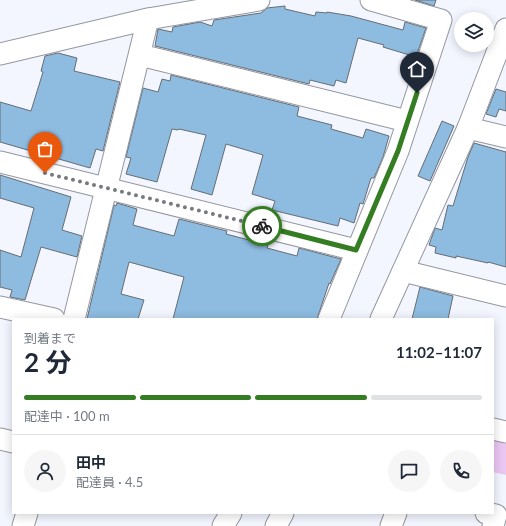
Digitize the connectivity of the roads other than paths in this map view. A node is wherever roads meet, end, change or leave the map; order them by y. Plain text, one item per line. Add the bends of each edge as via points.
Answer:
1 (259, 0) edge
2 (371, 0) edge
3 (148, 19) junction
4 (506, 29) edge
5 (0, 54) edge
6 (140, 55) junction
7 (407, 121) junction
8 (468, 128) junction
9 (506, 137) edge
10 (0, 162) edge
11 (106, 188) junction
12 (356, 250) junction
13 (403, 271) junction
14 (506, 296) edge
15 (0, 307) edge
16 (50, 318) edge
17 (74, 318) edge
18 (329, 318) edge
19 (381, 318) edge
20 (494, 429) edge
21 (506, 432) edge
22 (0, 440) edge
23 (12, 442) edge
24 (26, 514) edge
25 (230, 514) edge
26 (282, 514) edge
27 (396, 514) edge
28 (489, 514) edge
29 (24, 526) edge
30 (223, 526) edge
31 (276, 526) edge
32 (391, 526) edge
33 (493, 526) edge

1 - 3 street
2 - 7 street via 441,20
3 - 5 street
3 - 6 street
4 - 8 street
6 - 7 street
6 - 11 street
7 - 12 street via 398,151
8 - 9 street
8 - 13 street
10 - 11 street
11 - 12 street
11 - 17 street
12 - 18 street
13 - 14 street
13 - 19 street
15 - 16 street
20 - 21 street
22 - 23 street
24 - 29 street
25 - 30 street
26 - 31 street
27 - 32 street
28 - 33 street via 496,516

